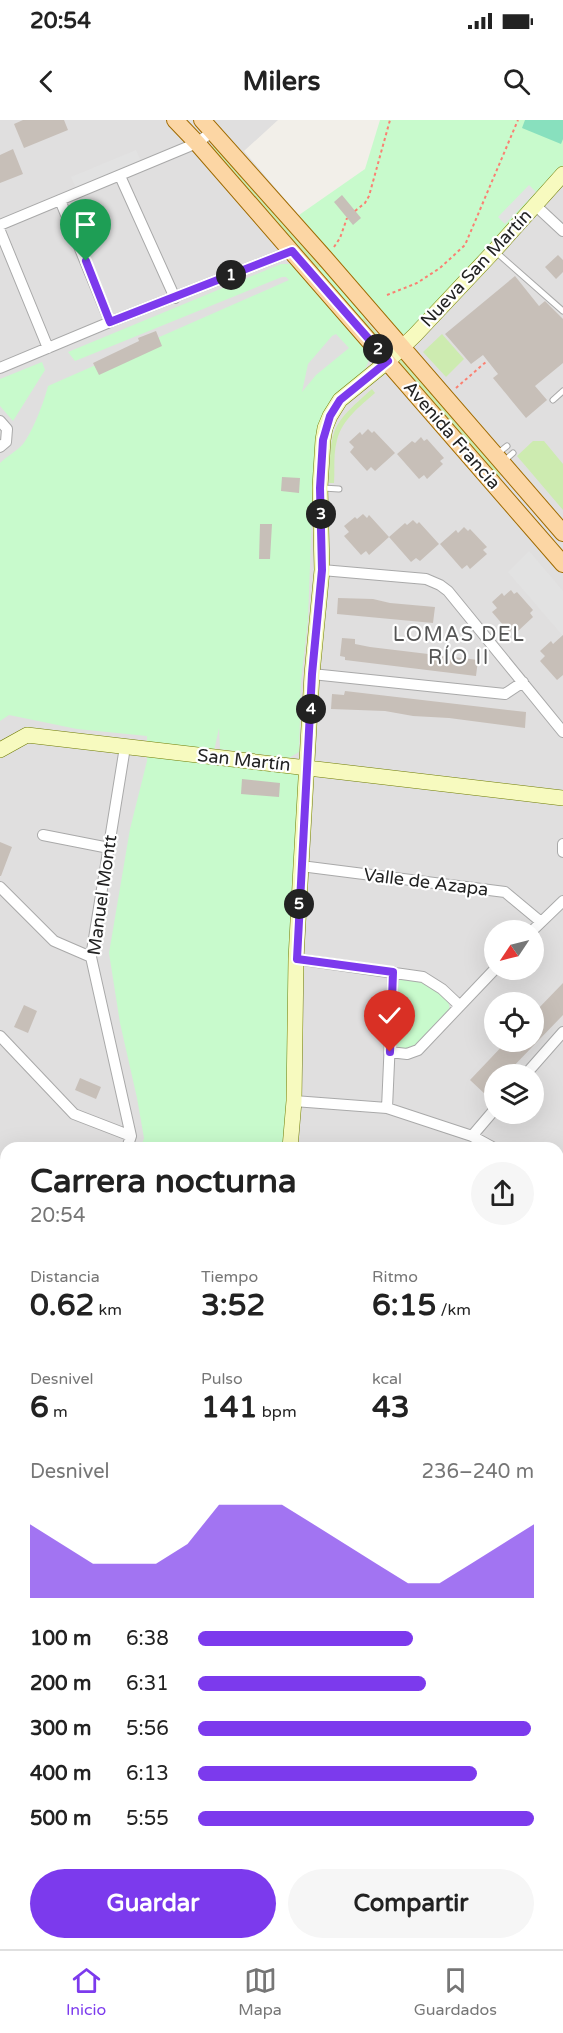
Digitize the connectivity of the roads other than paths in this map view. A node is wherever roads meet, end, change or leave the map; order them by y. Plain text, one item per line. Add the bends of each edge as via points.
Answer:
1 (175, 120) edge
2 (208, 126) edge
3 (197, 143) junction
4 (563, 174) edge
5 (120, 176) junction
6 (60, 200) junction
7 (535, 205) junction
8 (0, 225) edge
9 (0, 231) edge
10 (563, 231) edge
11 (292, 251) junction
12 (494, 251) junction
13 (175, 298) junction
14 (563, 311) edge
15 (110, 322) junction
16 (401, 346) junction
17 (48, 348) junction
18 (388, 361) junction
19 (0, 368) edge
20 (563, 391) edge
21 (553, 400) dead end
22 (3, 425) edge
23 (0, 447) edge
24 (518, 481) junction
25 (320, 488) junction
26 (339, 489) dead end
27 (504, 495) junction
28 (563, 533) edge
29 (563, 564) edge
30 (322, 570) junction
31 (312, 674) junction
32 (523, 682) junction
33 (563, 732) edge
34 (125, 747) junction
35 (0, 750) edge
36 (308, 766) junction
37 (563, 798) edge
38 (43, 835) dead end
39 (563, 844) edge
40 (109, 848) junction
41 (563, 852) edge
42 (301, 866) junction
43 (0, 887) edge
44 (563, 901) edge
45 (531, 920) edge
46 (543, 920) edge
47 (91, 957) junction
48 (297, 959) junction
49 (393, 972) junction
50 (484, 980) edge
51 (459, 1005) junction
52 (563, 1032) edge
53 (0, 1036) edge
54 (390, 1052) junction
55 (535, 1064) edge
56 (294, 1101) junction
57 (387, 1108) junction
58 (484, 1122) edge
59 (131, 1136) junction
60 (472, 1136) junction
61 (129, 1142) edge
62 (291, 1142) edge
63 (483, 1142) edge

1 - 3 main road, Avenida Francia
2 - 3 street, Avenida Francia
2 - 16 main road, Avenida Francia
3 - 5 street
3 - 11 main road, Avenida Francia
4 - 7 street, Nueva San Martín
5 - 6 street
5 - 13 street
6 - 8 street
6 - 15 street
7 - 10 street
7 - 12 street, Nueva San Martín
9 - 17 street
11 - 13 street
11 - 18 main road, Avenida Francia
12 - 14 lane
12 - 16 street, Nueva San Martín
13 - 15 street
15 - 17 street
16 - 18 street, Nueva San Martín
16 - 24 main road, Avenida Francia via 504,454
17 - 19 street
18 - 25 street, Nueva San Martín via 347,394 330,416 323,440
18 - 27 main road, Avenida Francia
20 - 21 lane
22 - 23 street via 6,442
24 - 27 main road
24 - 28 main road, Avenida Francia
25 - 26 lane
25 - 30 street, Nueva San Martín
27 - 29 main road, Avenida Francia
30 - 31 street, Nueva San Martín
30 - 32 street via 426,579 440,585
31 - 32 street via 506,694
31 - 36 street, Nueva San Martín
32 - 33 street
34 - 35 street, San Martín via 27,735
34 - 36 street, San Martín
34 - 40 street, Manuel Montt
36 - 37 street, San Martín
36 - 42 street, Nueva San Martín
38 - 40 street
39 - 41 street
40 - 47 street, Manuel Montt
42 - 45 street, Valle de Azapa via 505,892
42 - 48 street, Nueva San Martín
43 - 47 street via 54,941
44 - 46 street
47 - 59 street, Manuel Montt
48 - 49 street
48 - 56 street, Nueva San Martín
49 - 51 street via 423,977
49 - 54 street
50 - 51 street
51 - 54 street via 418,1050 406,1054
52 - 55 street
53 - 59 street via 74,1114
54 - 57 street
56 - 57 street
56 - 62 street, Nueva San Martín
57 - 60 street
58 - 60 street
59 - 61 street
60 - 63 street

